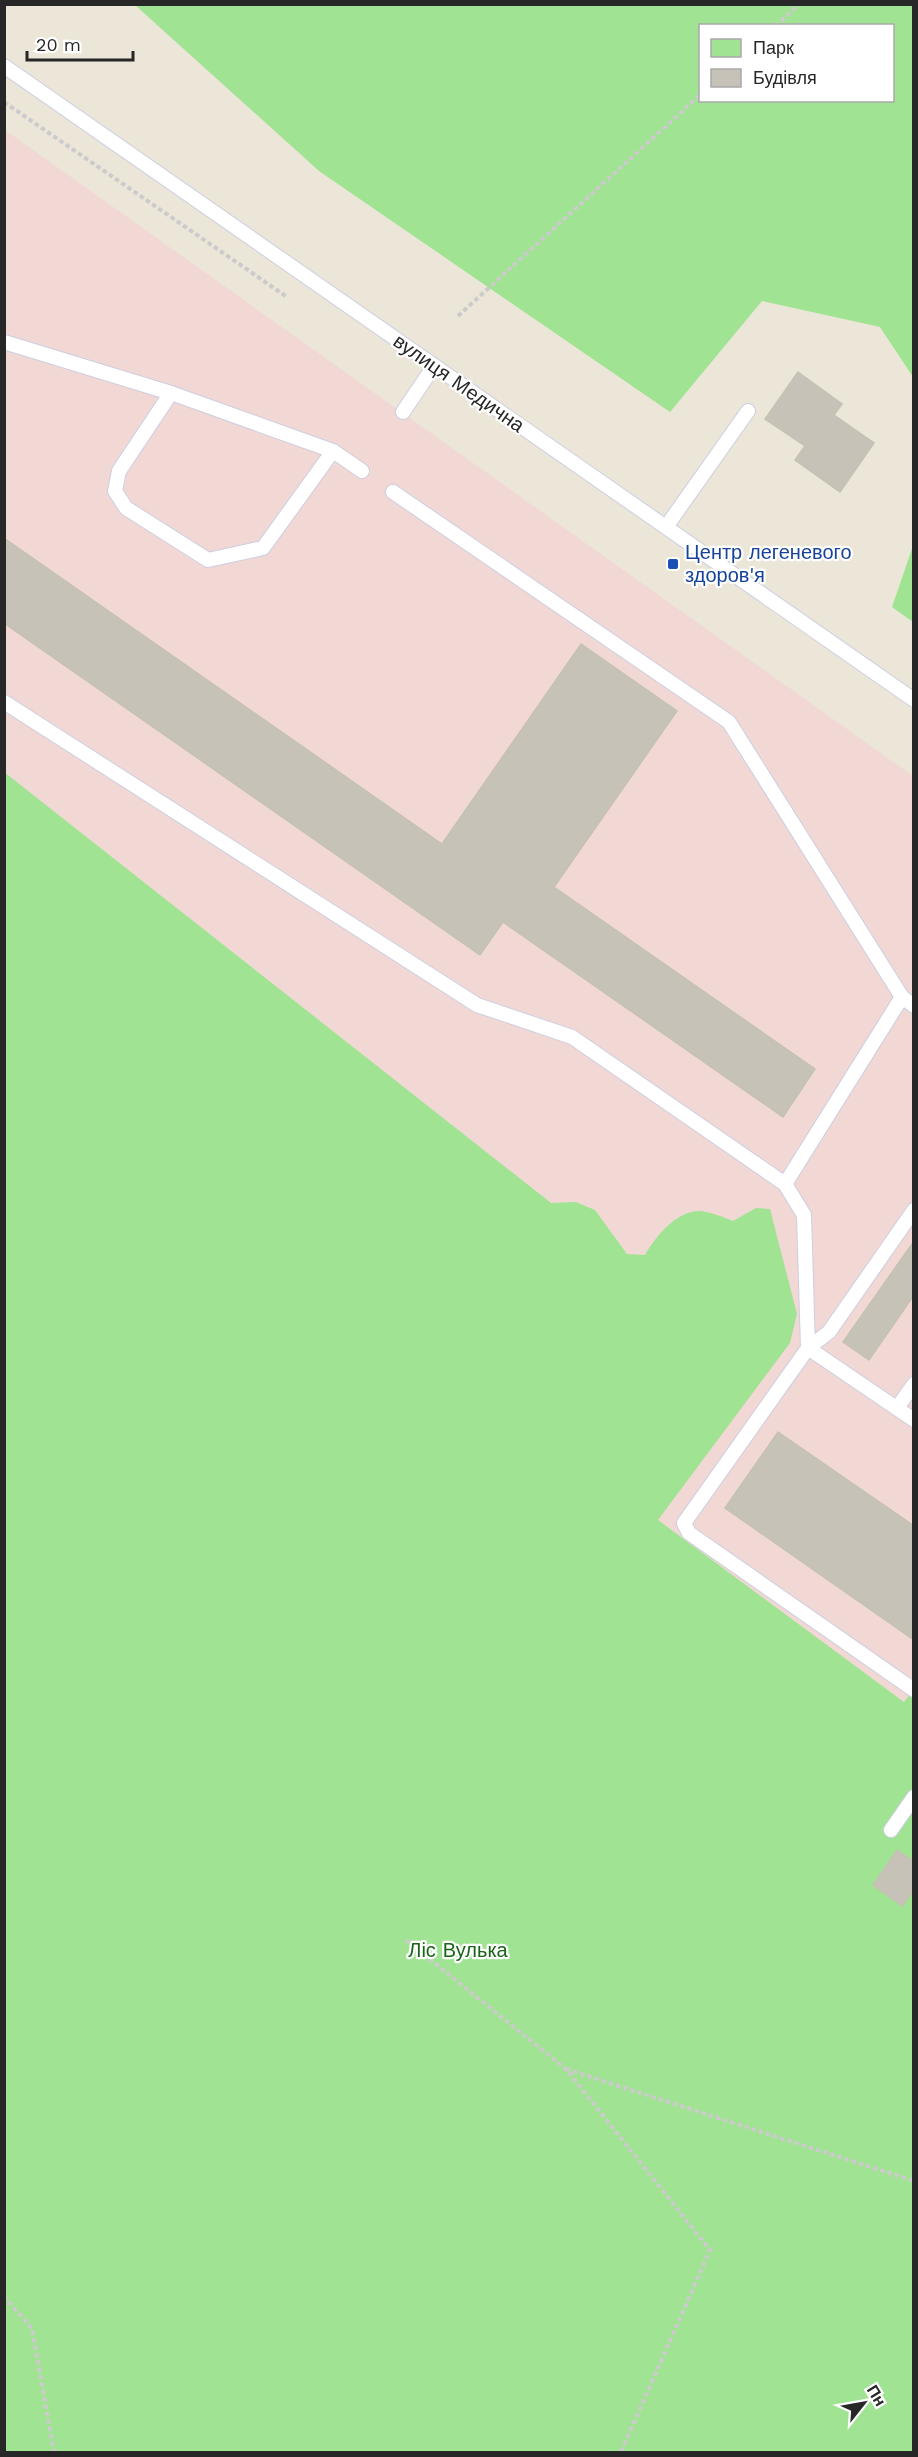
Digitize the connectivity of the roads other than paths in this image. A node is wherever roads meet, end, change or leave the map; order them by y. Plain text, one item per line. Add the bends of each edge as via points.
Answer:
1 (4, 66) edge
2 (4, 342) edge
3 (434, 366) junction
4 (171, 393) junction
5 (748, 411) dead end
6 (403, 412) dead end
7 (333, 451) junction
8 (362, 471) dead end
9 (393, 492) dead end
10 (666, 527) junction
11 (914, 700) edge
12 (4, 702) edge
13 (902, 996) junction
14 (914, 1006) edge
15 (785, 1184) junction
16 (914, 1210) edge
17 (808, 1348) junction
18 (914, 1384) edge
19 (897, 1408) junction
20 (914, 1420) edge
21 (914, 1690) edge
22 (914, 1797) edge
23 (891, 1830) dead end

1 - 3 lane, вулиця Медична
2 - 4 lane
3 - 6 lane
3 - 10 lane, вулиця Медична
4 - 7 lane
4 - 7 lane via 119,471 115,491 126,508 207,560 263,548
5 - 10 lane
7 - 8 lane
9 - 13 lane via 729,722
10 - 11 lane, вулиця Медична
12 - 15 lane via 477,1005 572,1037
13 - 14 lane
13 - 15 lane
15 - 17 lane via 804,1215
16 - 17 lane via 829,1332
17 - 19 lane
17 - 21 lane via 686,1518 686,1529
18 - 19 lane
19 - 20 lane
22 - 23 lane

